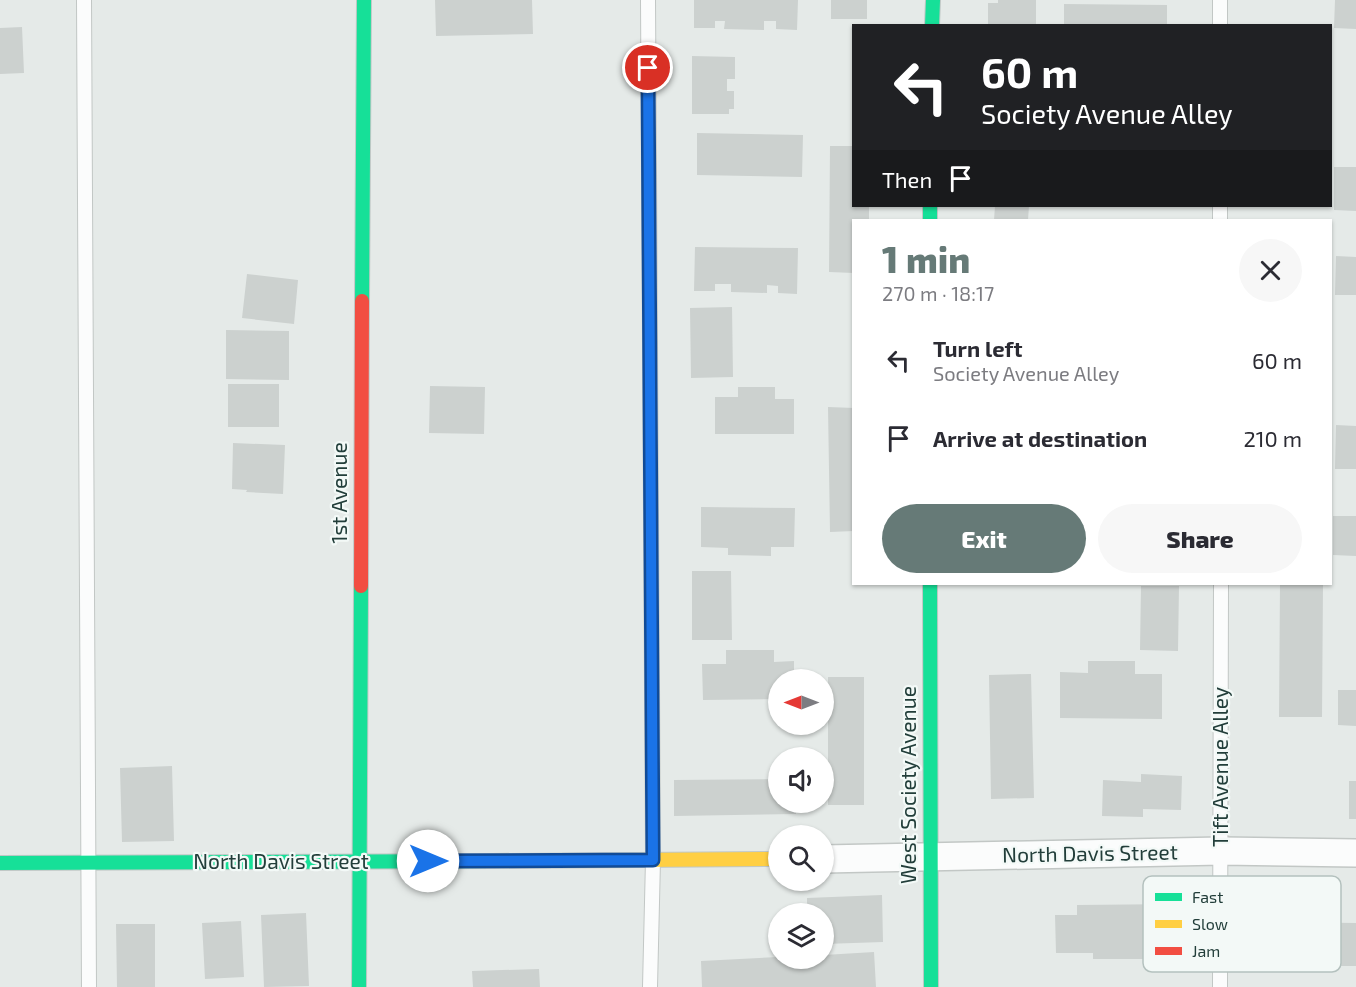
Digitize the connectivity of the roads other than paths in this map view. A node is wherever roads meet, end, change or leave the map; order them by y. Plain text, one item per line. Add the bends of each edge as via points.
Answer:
1 (84, 0) edge
2 (364, 0) edge
3 (648, 0) edge
4 (933, 0) edge
5 (1220, 0) edge
6 (932, 24) edge
7 (1220, 24) edge
8 (930, 585) edge
9 (1221, 585) edge
10 (1221, 851) junction
11 (1356, 853) edge
12 (930, 858) junction
13 (768, 859) edge
14 (834, 859) edge
15 (653, 860) junction
16 (360, 861) junction
17 (89, 862) junction
18 (0, 863) edge
19 (1221, 876) edge
20 (1220, 972) edge
21 (89, 987) edge
22 (359, 987) edge
23 (650, 987) edge
24 (931, 987) edge
25 (1220, 987) edge

1 - 17 lane
2 - 16 street, 1st Avenue
3 - 15 lane
4 - 6 street
5 - 7 lane
8 - 12 street, West Society Avenue
9 - 10 lane, Tift Avenue Alley
10 - 11 street, North Davis Street
10 - 12 street, North Davis Street
10 - 19 lane, Tift Avenue Alley
12 - 14 street, North Davis Street
12 - 24 street, West Society Avenue
13 - 15 street, North Davis Street
15 - 16 street, North Davis Street
15 - 23 lane
16 - 17 street, North Davis Street
16 - 22 street, 1st Avenue
17 - 18 street, North Davis Street
17 - 21 lane
20 - 25 lane, Tift Avenue Alley

